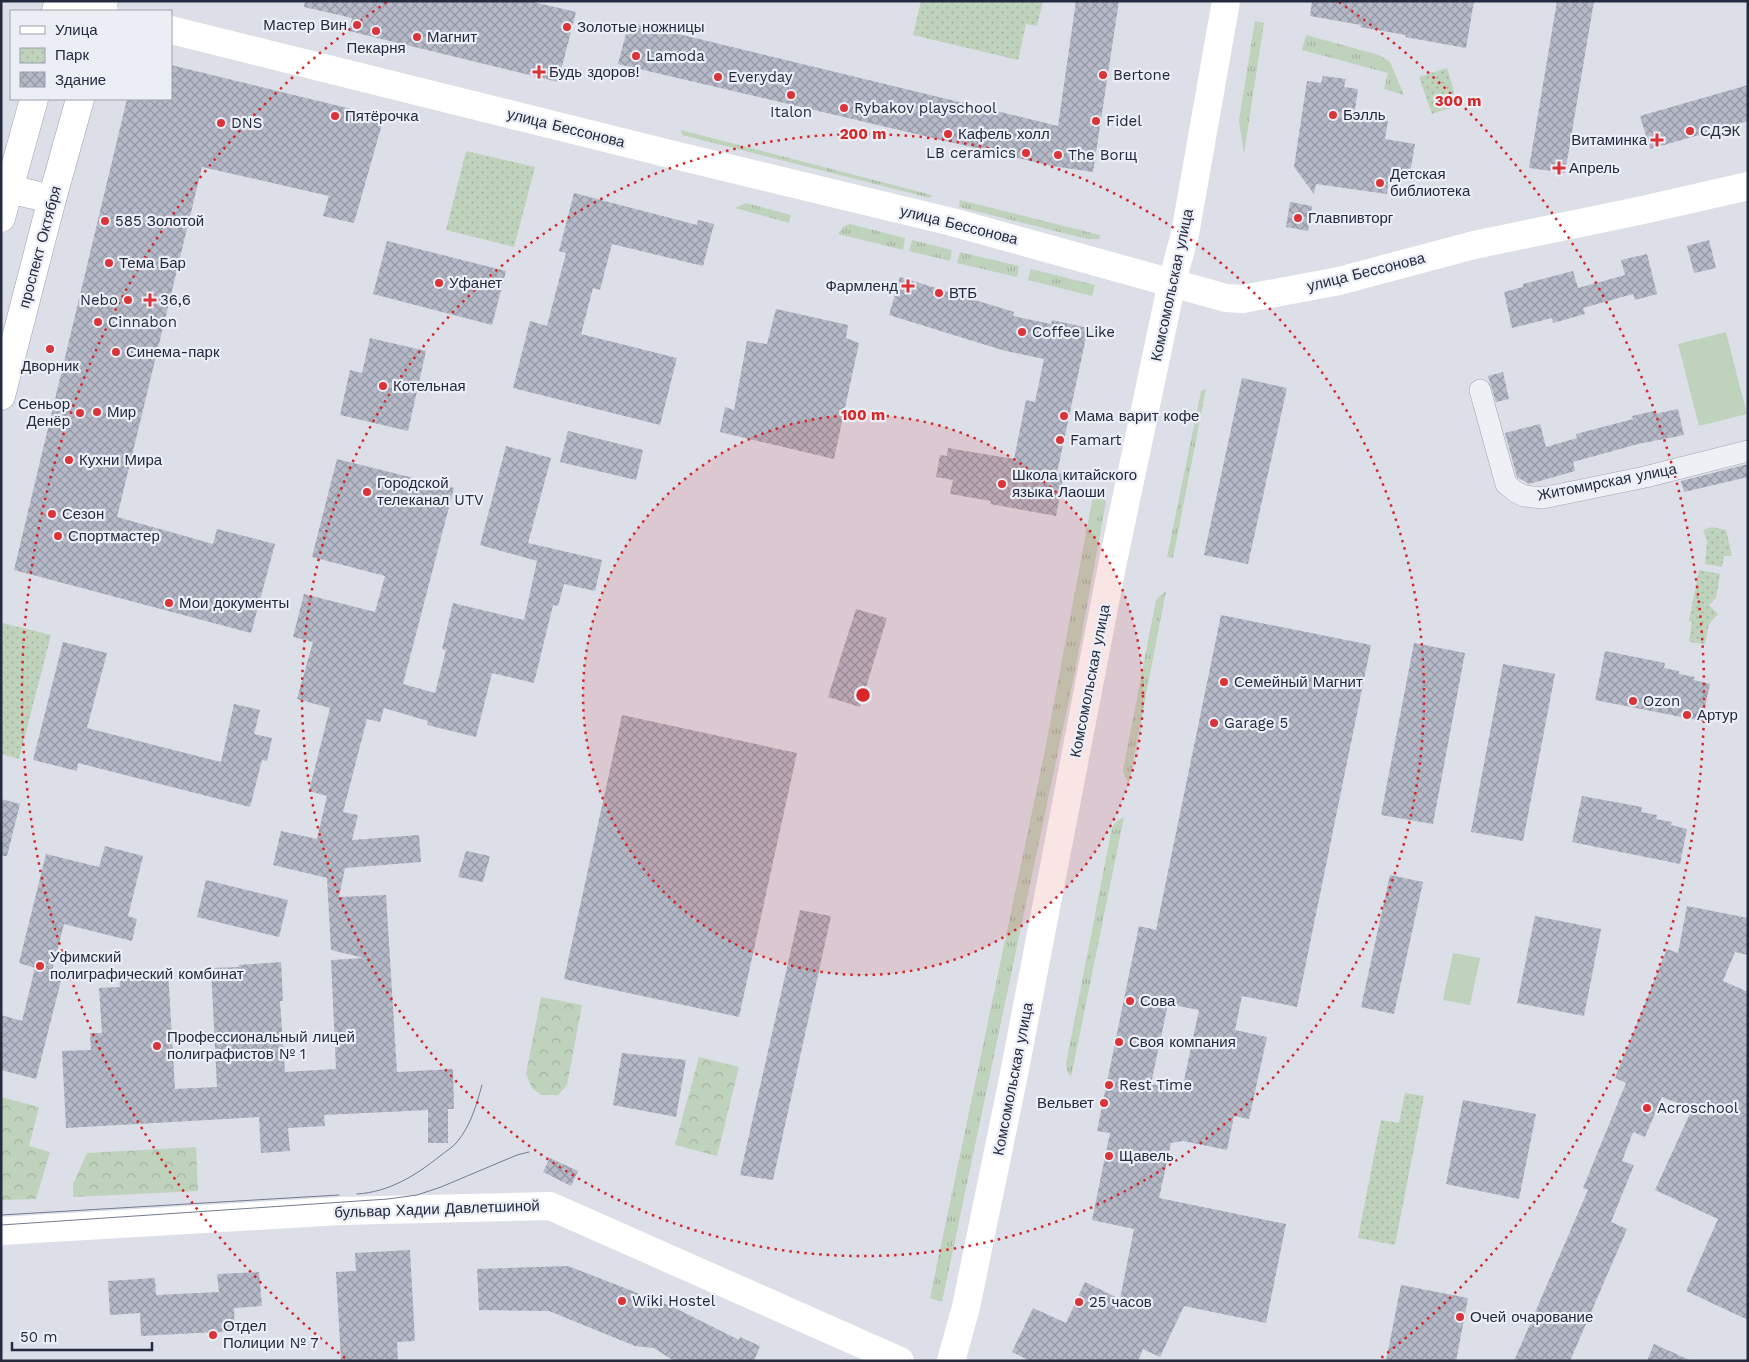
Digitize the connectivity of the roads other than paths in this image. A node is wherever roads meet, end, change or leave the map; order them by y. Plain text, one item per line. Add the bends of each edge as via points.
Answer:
1 (69, 1) edge
2 (1226, 1) edge
3 (100, 10) edge
4 (172, 30) edge
5 (34, 100) edge
6 (80, 100) edge
7 (1748, 186) edge
8 (8, 189) junction
9 (52, 199) junction
10 (1, 218) edge
11 (1172, 282) junction
12 (1480, 390) dead end
13 (1, 396) edge
14 (1748, 451) edge
15 (1, 1231) edge
16 (900, 1361) edge
17 (951, 1361) edge

1 - 3 street
2 - 11 street, Комсомольская улица via 1185,234
4 - 11 street, улица Бессонова via 952,222
5 - 8 street
6 - 9 street, проспект Октября
7 - 11 street, улица Бессонова via 1474,245 1339,281 1243,299 1226,298
8 - 9 street
8 - 10 street
9 - 13 street, проспект Октября
11 - 17 street, Комсомольская улица via 1112,566 1012,1084 966,1307
12 - 14 street, Житомирская улица via 1506,484 1524,496 1543,498
15 - 16 street, бульвар Хадии Давлетшиной via 332,1212 550,1206

